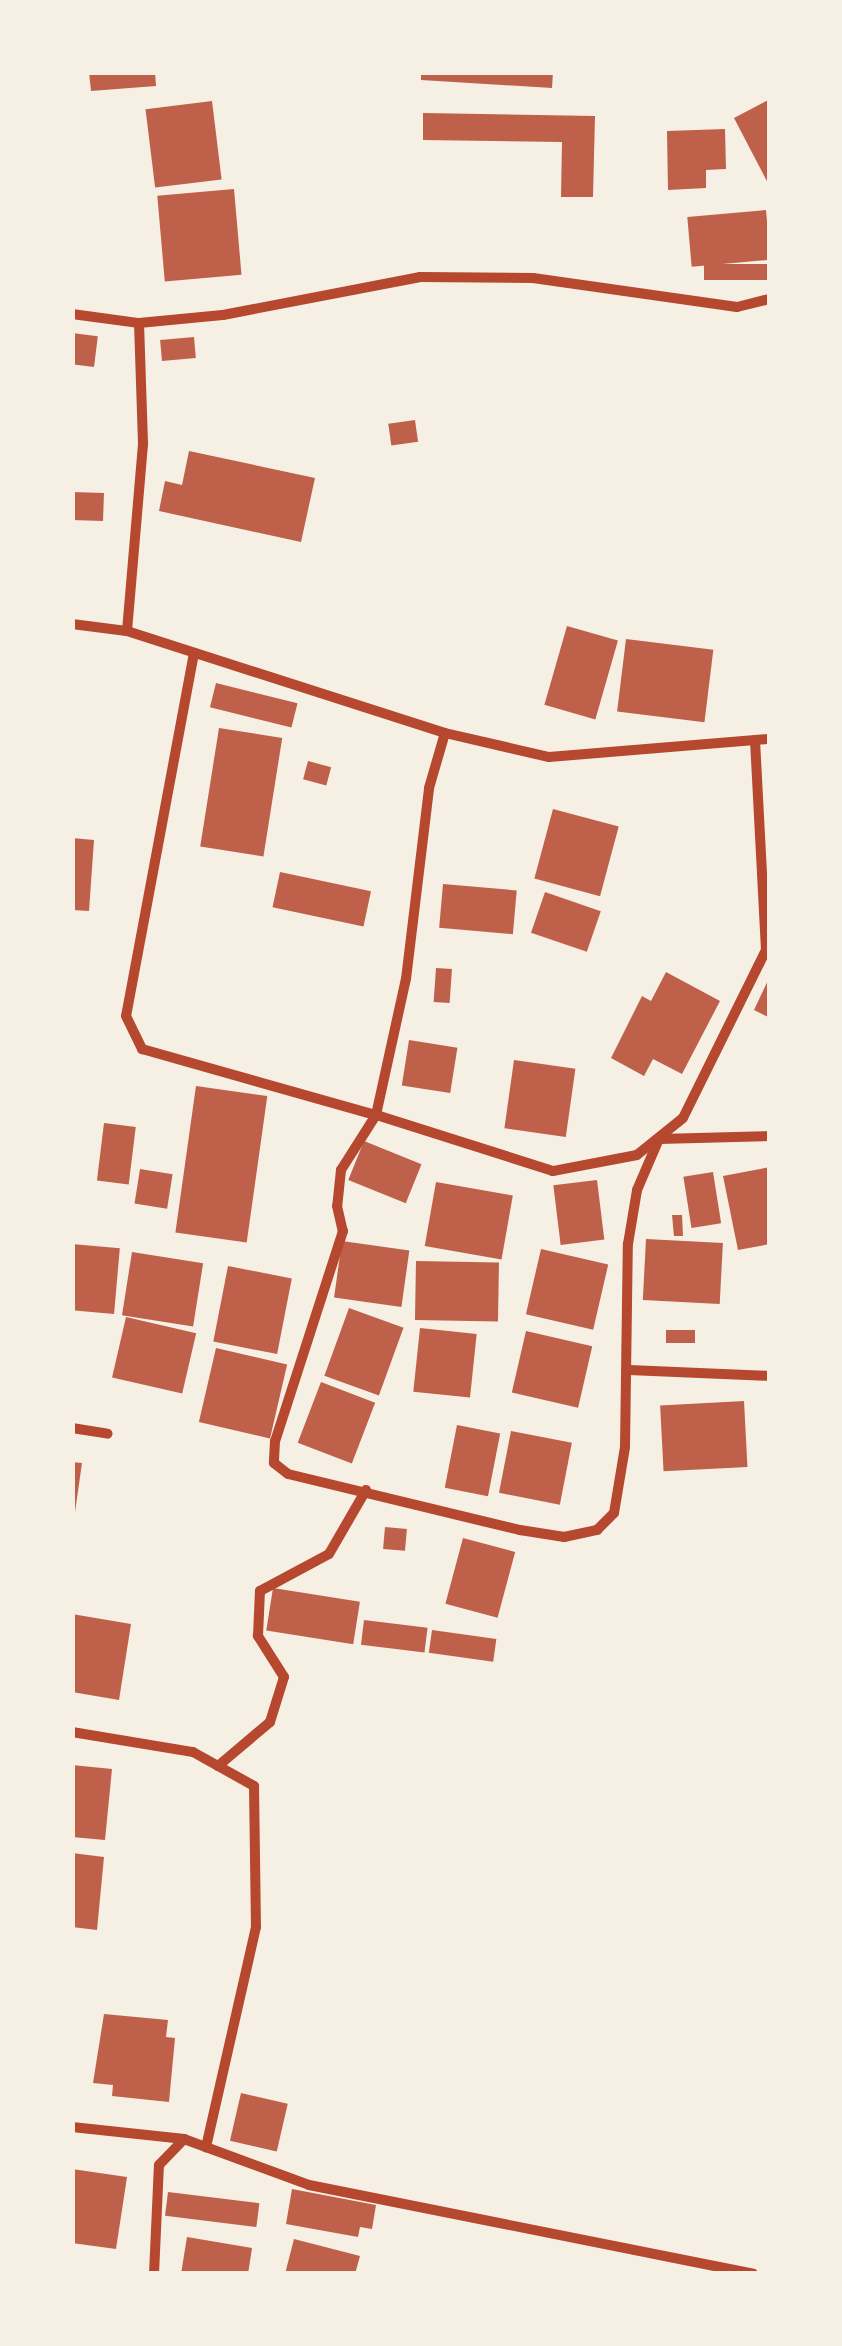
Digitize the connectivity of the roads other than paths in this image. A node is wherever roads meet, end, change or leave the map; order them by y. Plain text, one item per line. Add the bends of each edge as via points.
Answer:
1 (770, 299) edge
2 (72, 314) edge
3 (139, 323) junction
4 (72, 624) edge
5 (127, 632) junction
6 (194, 653) junction
7 (445, 732) junction
8 (770, 739) edge
9 (755, 740) junction
10 (376, 1115) junction
11 (770, 1136) edge
12 (659, 1140) junction
13 (629, 1370) junction
14 (770, 1376) edge
15 (72, 1428) edge
16 (108, 1434) dead end
17 (366, 1490) junction
18 (72, 1732) edge
19 (218, 1766) junction
20 (72, 2127) edge
21 (184, 2140) junction
22 (206, 2147) junction
23 (154, 2274) edge
24 (754, 2274) edge

1 - 3 street via 737,307 533,278 420,277 223,315
2 - 3 street
3 - 5 street via 143,443
4 - 5 street
5 - 6 street
6 - 7 street
6 - 10 street via 126,1016 142,1049
7 - 9 street via 548,757
7 - 10 street via 430,788 406,978
8 - 9 street
9 - 12 street via 766,950 683,1118
10 - 12 street via 553,1171 637,1155
10 - 17 street via 341,1170 337,1206 343,1231 274,1441 274,1462 288,1474
11 - 12 street
12 - 13 street via 637,1190 628,1244
13 - 14 street
13 - 17 street via 614,1514 597,1530 564,1537 520,1530
15 - 16 street
17 - 19 street via 329,1554 260,1591 258,1636 284,1678 270,1722
18 - 19 street via 192,1752
19 - 22 street via 254,1786 256,1927
20 - 21 street
21 - 22 street
21 - 23 street via 159,2165
22 - 24 street via 309,2184

